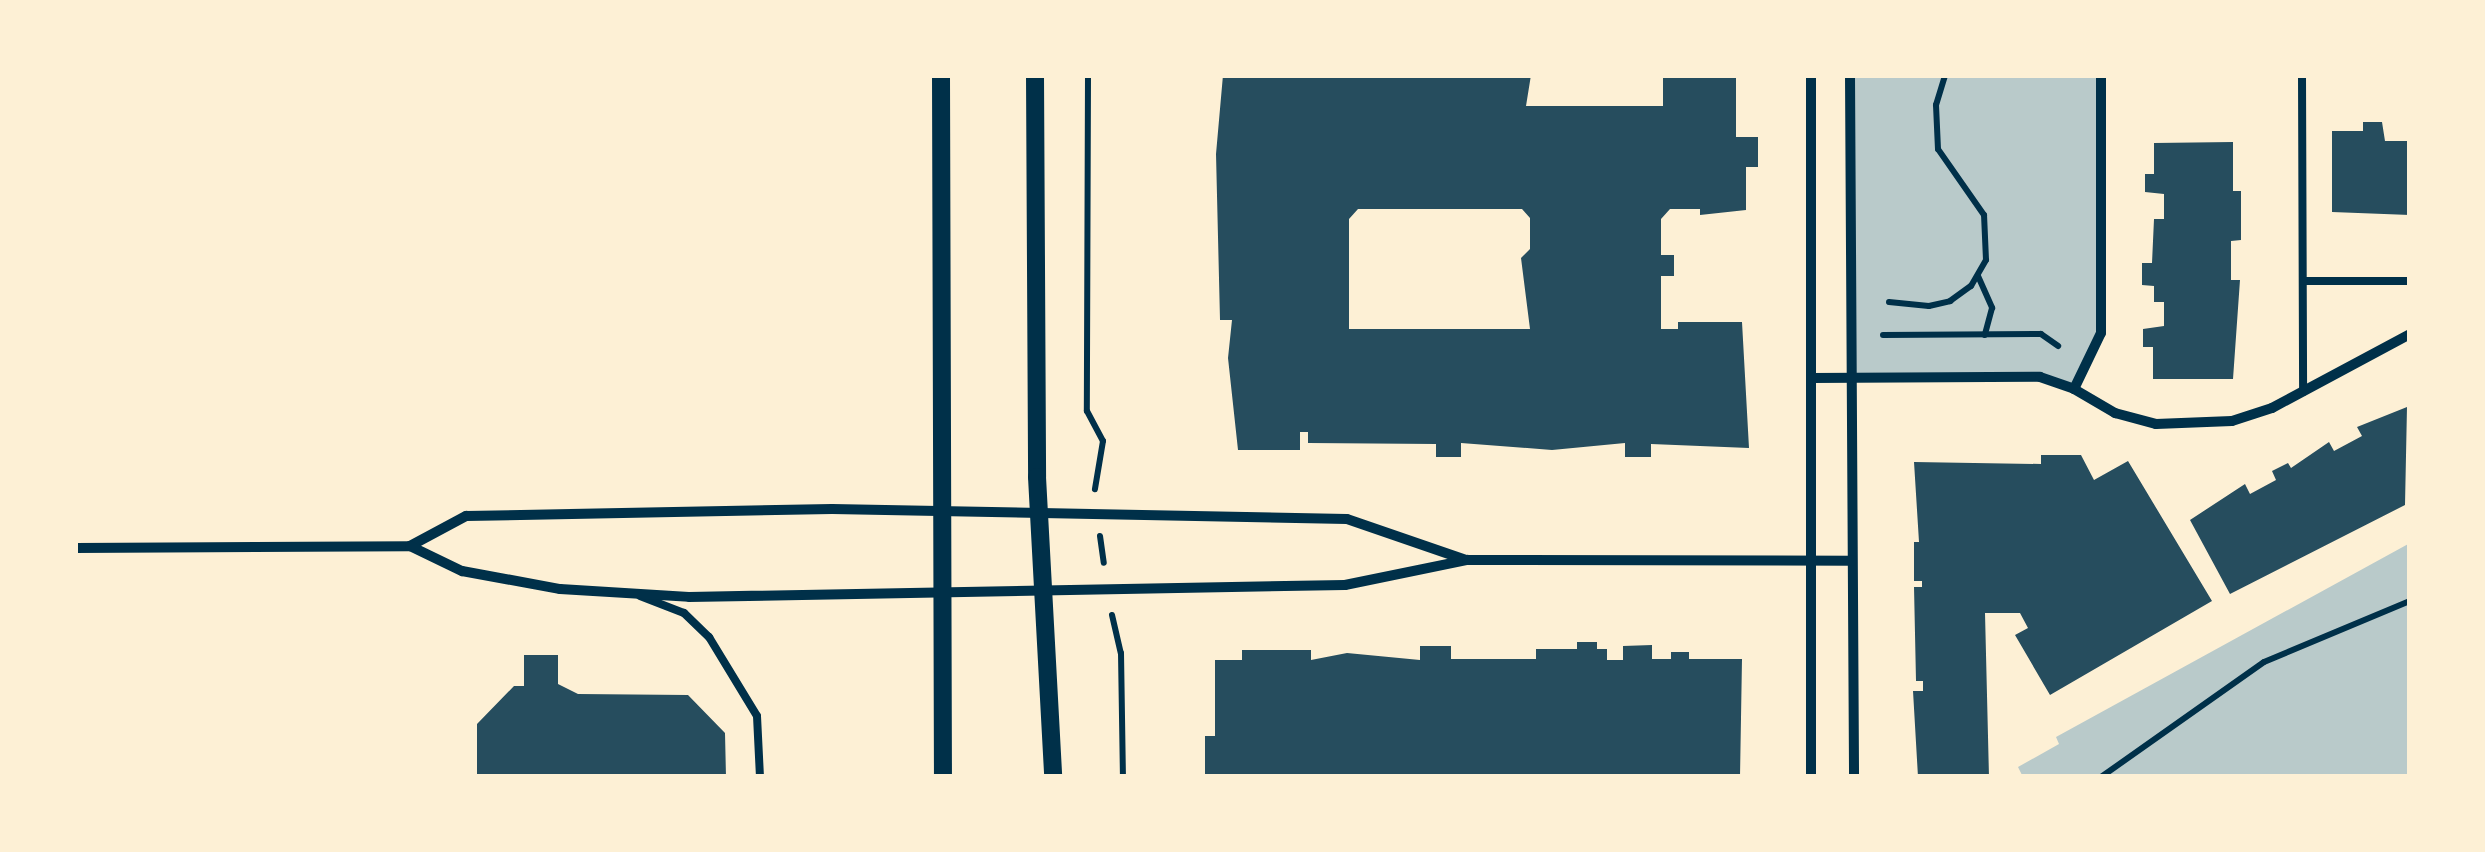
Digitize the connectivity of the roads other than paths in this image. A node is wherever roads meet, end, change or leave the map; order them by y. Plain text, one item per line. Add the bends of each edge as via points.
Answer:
1 (941, 75) edge
2 (1035, 75) edge
3 (1811, 75) edge
4 (1850, 75) edge
5 (2101, 75) edge
6 (2302, 75) edge
7 (2303, 281) junction
8 (2410, 281) edge
9 (2410, 334) edge
10 (1812, 378) junction
11 (1851, 378) junction
12 (2074, 388) junction
13 (2303, 392) junction
14 (942, 513) junction
15 (1040, 515) junction
16 (410, 546) junction
17 (75, 548) edge
18 (1467, 560) junction
19 (1812, 562) junction
20 (1852, 562) junction
21 (1045, 588) junction
22 (943, 594) junction
23 (636, 595) junction
24 (760, 777) edge
25 (943, 777) edge
26 (1053, 777) edge
27 (1811, 777) edge
28 (1854, 777) edge

1 - 14 street
2 - 15 street
3 - 10 street
4 - 11 street
5 - 12 street via 2101,333
6 - 7 lane
7 - 8 lane
7 - 13 lane
9 - 13 street
10 - 11 street
10 - 19 street
11 - 12 street via 2040,377
11 - 20 street
12 - 13 street via 2115,412 2170,426 2232,422
14 - 15 street
14 - 16 street via 466,516
14 - 22 street
15 - 18 street via 1347,519
15 - 21 street
16 - 17 street
16 - 23 street via 462,571
18 - 19 street
18 - 21 street via 1345,584
19 - 20 street
19 - 27 street
20 - 28 street
21 - 22 street
21 - 26 street
22 - 23 street
22 - 25 street
23 - 24 lane via 684,613 708,638 757,716

